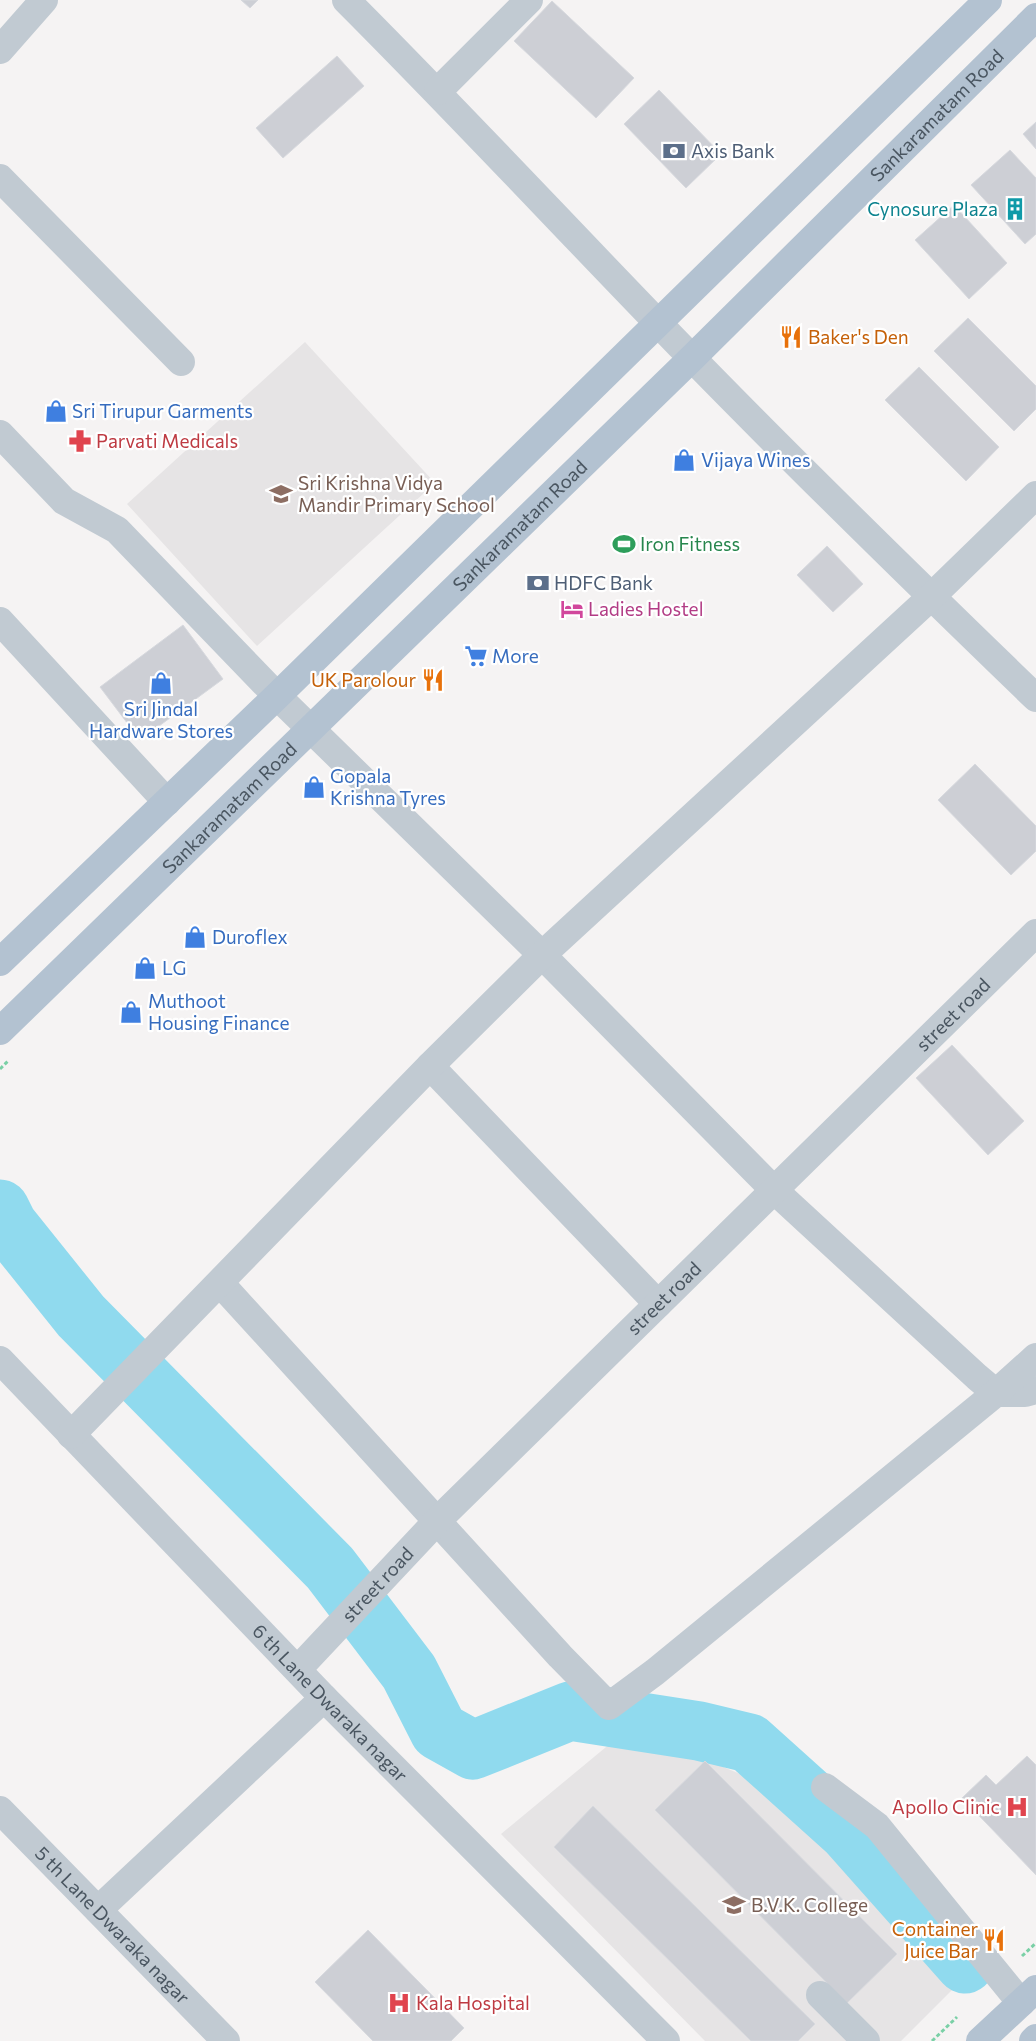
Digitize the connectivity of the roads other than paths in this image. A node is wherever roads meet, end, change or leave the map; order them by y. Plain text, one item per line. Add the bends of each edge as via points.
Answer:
1 (44, 0) edge
2 (346, 0) edge
3 (529, 0) edge
4 (988, 0) edge
5 (1036, 17) edge
6 (0, 50) edge
7 (438, 91) junction
8 (0, 178) edge
9 (659, 323) junction
10 (692, 358) junction
11 (181, 362) dead end
12 (0, 434) edge
13 (1036, 495) edge
14 (931, 597) junction
15 (0, 621) edge
16 (277, 696) junction
17 (1036, 698) edge
18 (310, 729) junction
19 (167, 802) junction
20 (1036, 933) edge
21 (542, 955) junction
22 (0, 962) edge
23 (0, 1031) edge
24 (430, 1066) junction
25 (775, 1191) junction
26 (220, 1283) junction
27 (658, 1304) junction
28 (1036, 1357) edge
29 (0, 1360) edge
30 (1036, 1390) edge
31 (996, 1393) junction
32 (71, 1435) junction
33 (438, 1520) junction
34 (298, 1670) junction
35 (324, 1698) junction
36 (825, 1787) dead end
37 (2, 1815) edge
38 (98, 1910) junction
39 (820, 1995) dead end
40 (1029, 1996) edge
41 (1036, 2038) edge
42 (226, 2041) edge
43 (666, 2041) edge
44 (866, 2041) edge
45 (980, 2041) edge
46 (1033, 2041) edge

1 - 6 street
2 - 7 street
3 - 7 street
4 - 9 main road
5 - 10 main road, Sankaramatam Road
7 - 9 street
8 - 11 street
9 - 10 street
9 - 16 main road
10 - 14 street
10 - 18 main road, Sankaramatam Road
12 - 16 street via 64,501 117,530
13 - 14 street
14 - 17 street
14 - 21 street
15 - 19 street
16 - 18 street
16 - 19 main road
18 - 21 street
18 - 23 main road, Sankaramatam Road
19 - 22 main road
20 - 25 street, street road
21 - 24 street
21 - 25 street
24 - 26 street
24 - 27 street
25 - 27 street, street road
25 - 31 street
26 - 32 street
26 - 33 street
27 - 33 street, street road
28 - 31 street
29 - 32 street, 6 th Lane Dwaraka nagar
30 - 31 street
31 - 33 street via 609,1706
32 - 34 street, 6 th Lane Dwaraka nagar
33 - 34 street, street road
34 - 35 street, 6 th Lane Dwaraka nagar
35 - 38 street
35 - 43 street, 6 th Lane Dwaraka nagar
36 - 40 street via 877,1826
37 - 38 street, 5 th Lane Dwaraka nagar
38 - 42 street, 5 th Lane Dwaraka nagar
39 - 44 street
40 - 45 main road
41 - 46 main road

